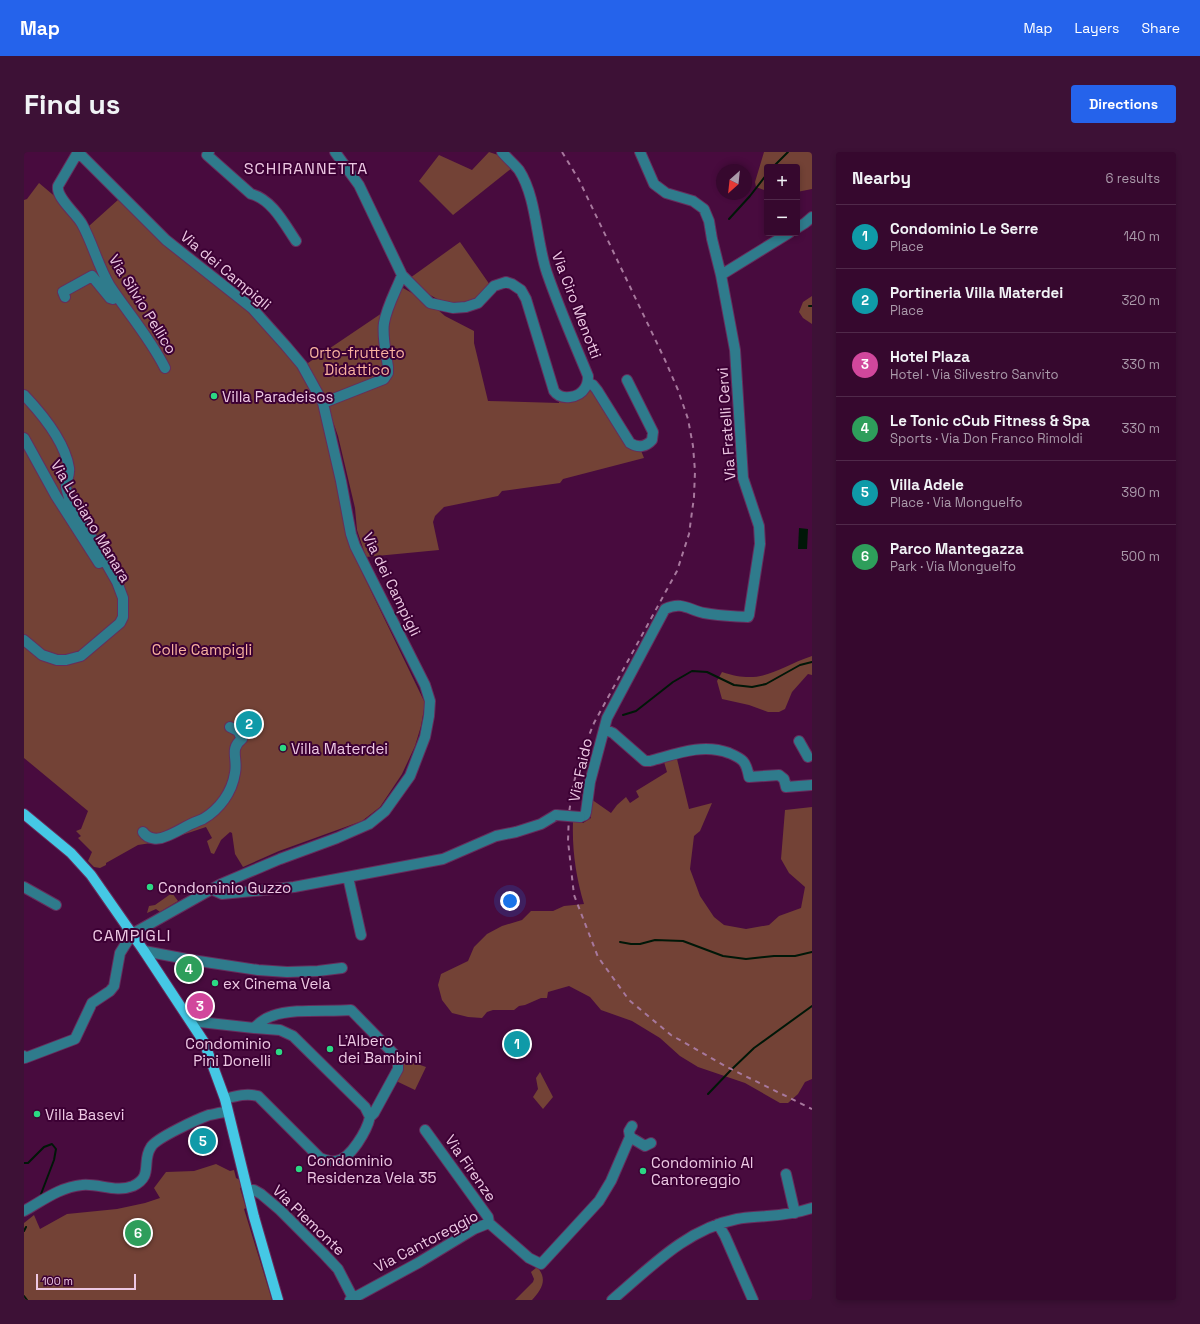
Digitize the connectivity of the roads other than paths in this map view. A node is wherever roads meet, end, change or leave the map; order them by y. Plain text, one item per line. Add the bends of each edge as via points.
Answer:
1 (78, 152) edge
2 (209, 152) edge
3 (335, 152) edge
4 (502, 152) edge
5 (640, 152) edge
6 (812, 217) edge
7 (800, 226) edge
8 (784, 236) edge
9 (296, 241) dead end
10 (402, 275) junction
11 (721, 275) junction
12 (117, 296) junction
13 (65, 297) dead end
14 (165, 368) dead end
15 (627, 380) dead end
16 (588, 382) junction
17 (24, 395) edge
18 (323, 403) junction
19 (24, 438) edge
20 (29, 455) edge
21 (123, 602) junction
22 (748, 617) joint
23 (24, 640) edge
24 (230, 727) dead end
25 (604, 729) junction
26 (799, 740) dead end
27 (808, 757) dead end
28 (812, 785) edge
29 (24, 814) edge
30 (142, 832) dead end
31 (348, 877) junction
32 (24, 887) edge
33 (211, 889) junction
34 (56, 905) dead end
35 (132, 934) junction
36 (361, 935) dead end
37 (144, 951) junction
38 (342, 968) dead end
39 (191, 1021) junction
40 (254, 1028) junction
41 (24, 1056) edge
42 (225, 1099) junction
43 (227, 1112) junction
44 (370, 1117) junction
45 (632, 1126) dead end
46 (426, 1130) dead end
47 (630, 1138) junction
48 (651, 1144) dead end
49 (786, 1174) dead end
50 (248, 1190) junction
51 (812, 1208) edge
52 (30, 1210) edge
53 (795, 1213) junction
54 (24, 1217) edge
55 (737, 1219) junction
56 (489, 1223) junction
57 (718, 1224) junction
58 (754, 1224) dead end
59 (352, 1299) edge
60 (278, 1300) edge
61 (612, 1300) edge
62 (753, 1300) edge

1 - 12 street, Via Silvio Pellico via 58,190 83,224 105,276
1 - 18 street, Via dei Campigli via 166,240 256,313 302,365
2 - 9 street via 207,155 251,194 257,195 271,206
3 - 10 street, Via Ciro Menotti via 359,185
4 - 16 street, Via Ciro Menotti via 518,170 530,197 539,248 588,376
5 - 11 street, Via Fratelli Cervi via 654,184 666,193 693,201 704,209 710,221
6 - 7 street
8 - 11 street
10 - 16 street, Via Ciro Menotti via 430,303 453,308 478,303 500,282 512,284 521,290 526,299 556,394 566,398 580,393
10 - 18 street via 384,324 388,373 384,379
11 - 22 street, Via Fratelli Cervi via 735,350 743,478 757,518 760,539
12 - 13 street, Via Silvio Pellico via 110,298 92,276 63,292
12 - 14 street, Via Silvio Pellico via 157,352
15 - 16 street, Via Ciro Menotti via 653,432 652,440 641,446 630,442 597,390
17 - 21 street, Via Luciano Manara via 39,410 54,432 70,468 66,486 69,498 115,577
18 - 33 street, Via dei Campigli via 355,546 425,685 430,702 425,737 410,776 384,811 369,824 280,858
19 - 20 street, Via Luciano Manara
20 - 21 street, Via Luciano Manara
21 - 23 street, Via Luciano Manara via 122,620 81,656 66,660 50,659
22 - 25 street, Via Faido via 702,613 682,605 665,609 607,718
24 - 30 street via 238,731 242,739 234,748 236,772 231,789 221,805 202,819 163,838 145,836
25 - 28 street via 645,761 700,748 711,749 739,757 747,766 749,777 779,775 784,779 786,787
25 - 31 street, Via Faido, bridge via 590,782 585,815 556,815 541,824 496,836 443,859
26 - 27 street
29 - 35 main road via 77,858
31 - 33 street, Via Faido via 294,887 222,894
31 - 36 street
32 - 34 street
33 - 35 street, Via dei Campigli
35 - 37 main road
35 - 41 street via 120,953 114,986 92,1003 75,1039 25,1058
37 - 38 street via 258,970 318,972
37 - 39 main road
39 - 40 street
39 - 42 main road via 204,1042
40 - 44 street via 280,1030 293,1036 365,1107
40 - 44 street via 261,1021 284,1012 351,1010 398,1060 398,1069
42 - 43 main road
42 - 44 street via 250,1094 258,1096 320,1158 328,1161 342,1160 348,1155 366,1130
43 - 50 main road
43 - 52 street via 208,1116 154,1143 148,1152 146,1174 140,1182 132,1186 117,1189 73,1186 56,1192
45 - 47 street, Via Cantoreggio
46 - 56 street, Via Firenze via 488,1217
47 - 48 street via 645,1146
47 - 56 street, Via Cantoreggio via 599,1201 542,1264 529,1258
49 - 53 street
50 - 59 street, Via Piemonte via 262,1194 324,1254 338,1269
50 - 60 main road
51 - 53 street
52 - 54 street via 33,1211
53 - 55 street
55 - 57 street
55 - 58 street
56 - 59 street, Via Cantoreggio via 474,1229
57 - 61 street via 676,1246
57 - 62 street

